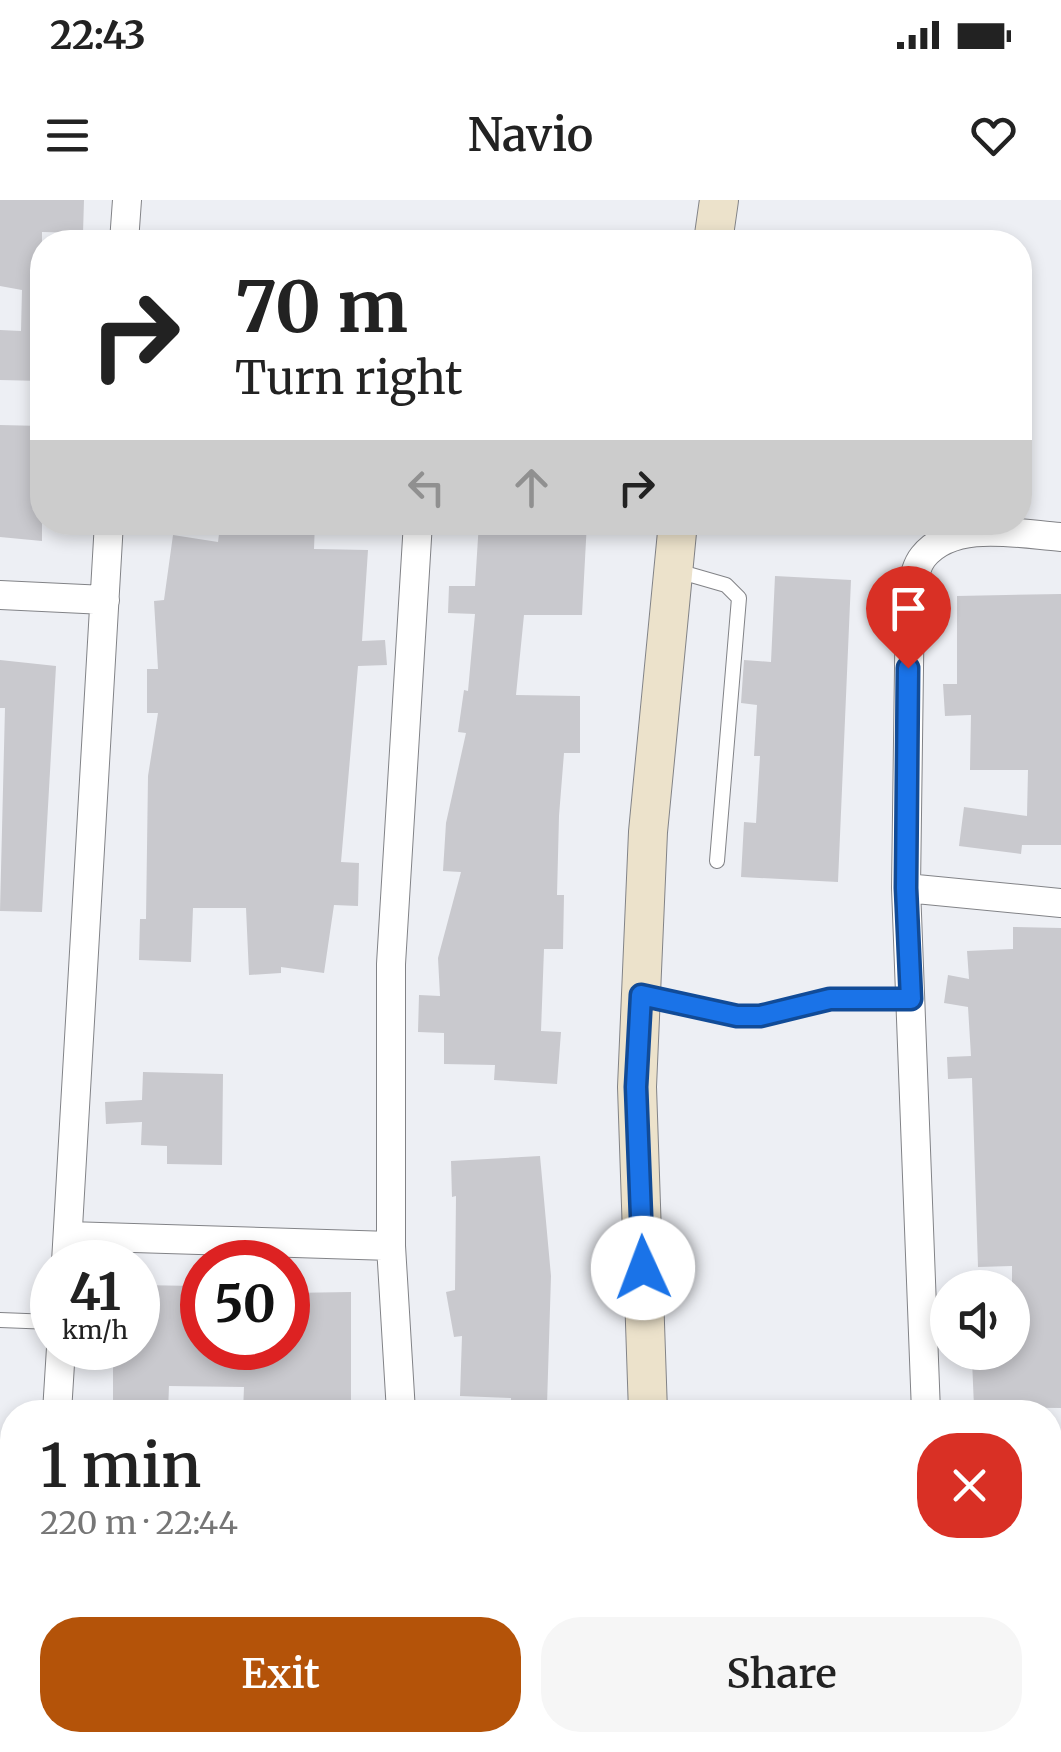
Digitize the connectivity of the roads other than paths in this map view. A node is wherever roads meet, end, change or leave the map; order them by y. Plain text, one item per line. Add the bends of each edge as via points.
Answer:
1 (127, 200) edge
2 (719, 200) edge
3 (125, 230) edge
4 (715, 230) edge
5 (108, 535) edge
6 (417, 535) edge
7 (677, 535) edge
8 (969, 535) edge
9 (1029, 535) edge
10 (1061, 537) edge
11 (673, 570) junction
12 (0, 595) edge
13 (105, 600) junction
14 (717, 861) dead end
15 (906, 888) junction
16 (1061, 903) edge
17 (641, 995) junction
18 (911, 999) junction
19 (68, 1240) edge
20 (391, 1246) junction
21 (160, 1248) edge
22 (0, 1320) edge
23 (30, 1321) edge
24 (60, 1370) edge
25 (58, 1400) edge
26 (400, 1400) edge
27 (648, 1400) edge
28 (926, 1400) edge

1 - 3 street
2 - 4 main road
5 - 13 street
6 - 20 street via 391,964
7 - 11 main road
8 - 15 street via 938,542 920,561 910,595
9 - 10 street
11 - 14 lane via 726,585 738,598
11 - 17 main road via 648,832
12 - 13 street
13 - 19 street
15 - 16 street
15 - 18 street
17 - 18 lane via 737,1016 830,999
17 - 27 main road via 636,1087
18 - 28 street
20 - 21 street
20 - 26 street
22 - 23 lane
24 - 25 street

